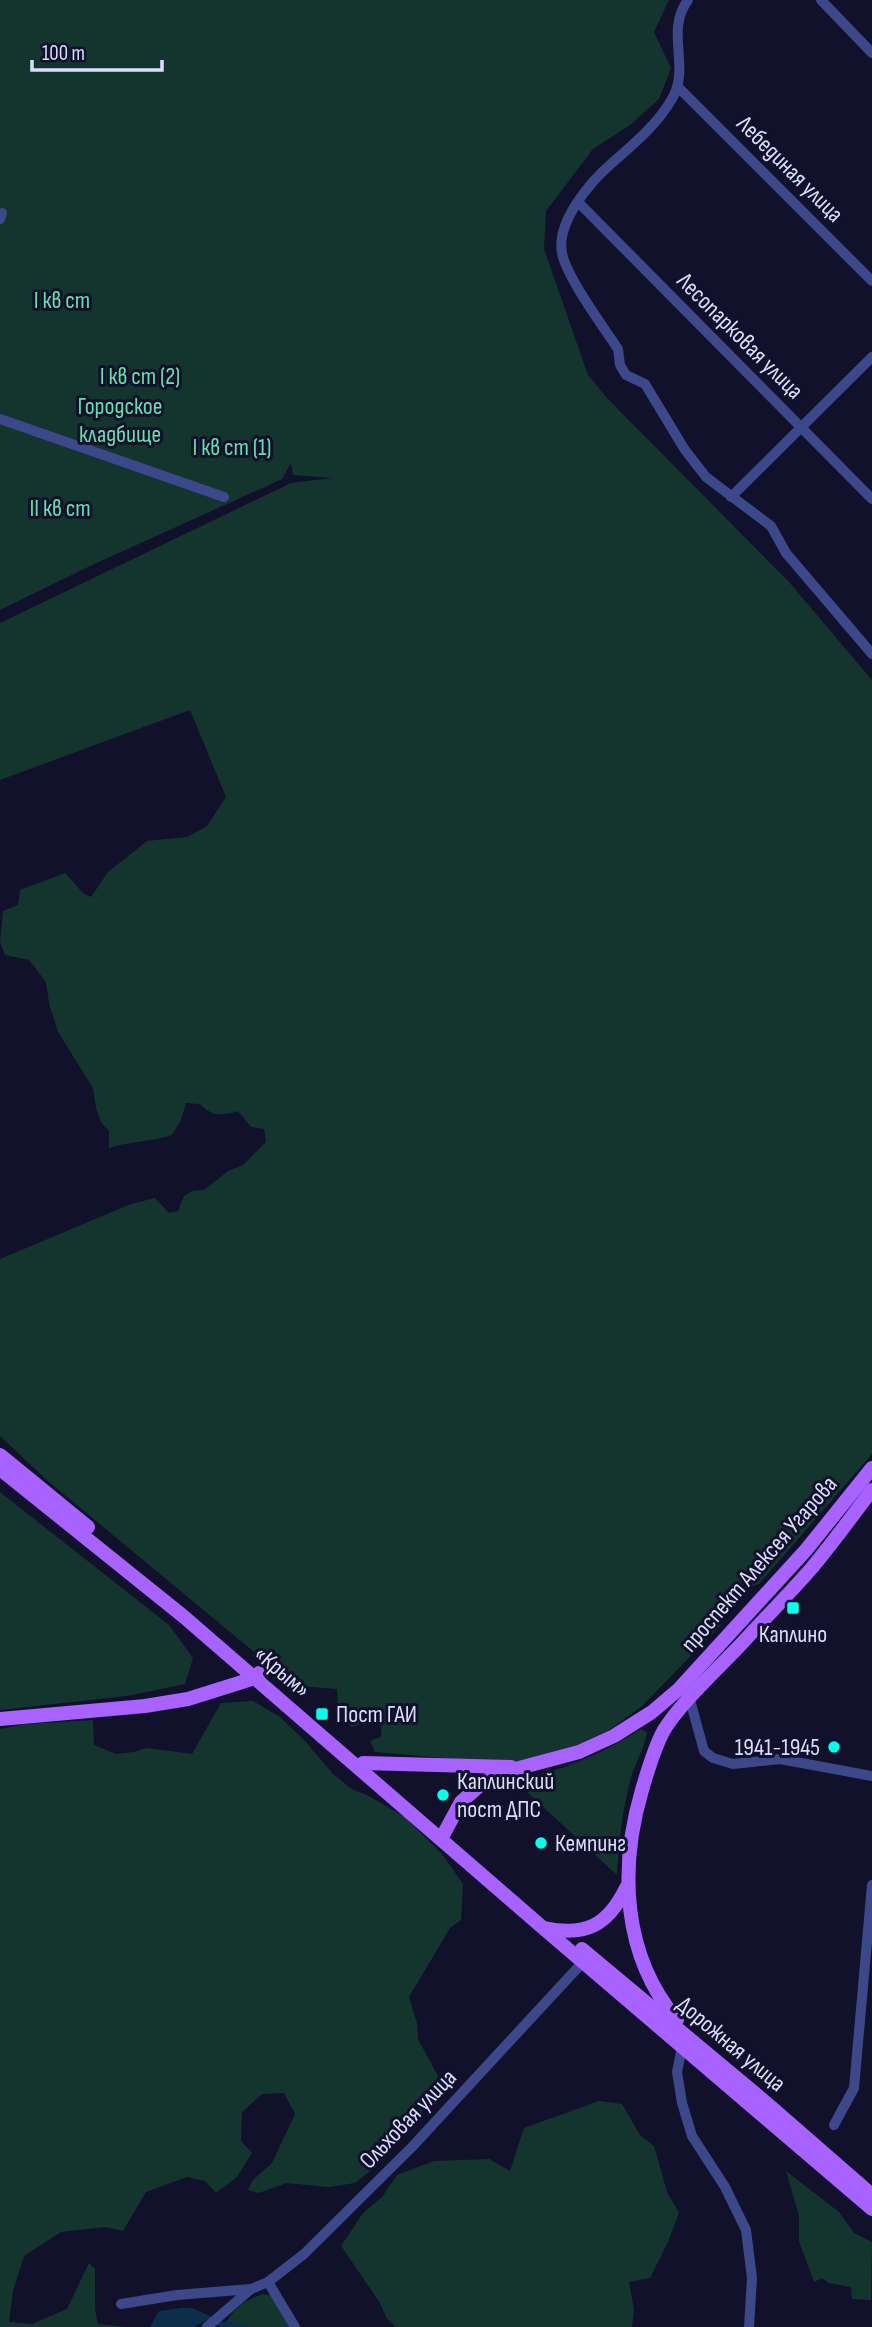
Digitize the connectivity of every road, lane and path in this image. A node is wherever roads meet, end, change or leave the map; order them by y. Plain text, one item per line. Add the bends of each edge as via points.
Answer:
1 (688, 0) edge
2 (821, 0) edge
3 (872, 53) edge
4 (678, 87) junction
5 (578, 202) junction
6 (872, 281) edge
7 (872, 357) edge
8 (0, 419) edge
9 (800, 427) junction
10 (731, 497) junction
11 (224, 498) dead end
12 (872, 499) edge
13 (872, 654) edge
14 (0, 1455) edge
15 (872, 1468) edge
16 (0, 1469) edge
17 (872, 1490) edge
18 (258, 1675) junction
19 (684, 1694) junction
20 (0, 1719) edge
21 (363, 1762) junction
22 (526, 1767) junction
23 (872, 1776) edge
24 (443, 1835) junction
25 (872, 1885) edge
26 (627, 1886) junction
27 (542, 1927) junction
28 (559, 1931) junction
29 (583, 1962) junction
30 (682, 2047) junction
31 (709, 2057) junction
32 (721, 2079) joint
33 (834, 2125) dead end
34 (872, 2195) edge
35 (872, 2209) edge
36 (268, 2281) junction
37 (251, 2290) junction
38 (121, 2304) dead end
39 (209, 2325) edge
40 (295, 2327) edge
41 (749, 2327) edge

1 - 4 street via 678,18
2 - 3 street
4 - 5 street via 648,130 590,183
4 - 6 street, Лебединая улица
5 - 9 street, Лесопарковая улица
5 - 10 street via 563,230 561,251 566,267 618,349 626,375 645,384 685,450 706,477
7 - 9 street
8 - 11 street
9 - 10 street
9 - 12 street, Лесопарковая улица
10 - 13 street via 771,526 786,553
14 - 18 main road, «Крым»
15 - 19 main road, проспект Алексея Угарова
16 - 18 main road, «Крым»
17 - 19 main road, проспект Алексея Угарова via 811,1569
18 - 20 main road via 167,1703
18 - 21 main road, «Крым»
18 - 24 main road, «Крым»
19 - 22 main road, проспект Алексея Угарова via 614,1736
19 - 23 street via 704,1751 713,1759 733,1764 780,1759
19 - 26 main road via 648,1768 630,1840
21 - 22 main road
21 - 24 main road, «Крым»
22 - 24 main road, проспект Алексея Угарова via 485,1781 461,1802
24 - 27 main road, «Крым»
24 - 28 main road, «Крым»
25 - 33 street via 854,2088
26 - 28 main road via 611,1914 597,1924
26 - 31 main road via 631,1921 648,1976 665,2007
27 - 28 main road
27 - 29 main road, «Крым»
28 - 31 main road, Дорожная улица
29 - 30 main road, «Крым»
29 - 36 street, Ольховая улица via 412,2147 304,2254
30 - 32 main road, «Крым»
30 - 41 street via 677,2072 692,2136 746,2231 752,2278
31 - 34 main road, Дорожная улица
32 - 35 main road, Дорожная улица
36 - 37 street, Ольховая улица
36 - 40 street
37 - 38 street, Ольховая улица
37 - 39 street, Ольховая улица

